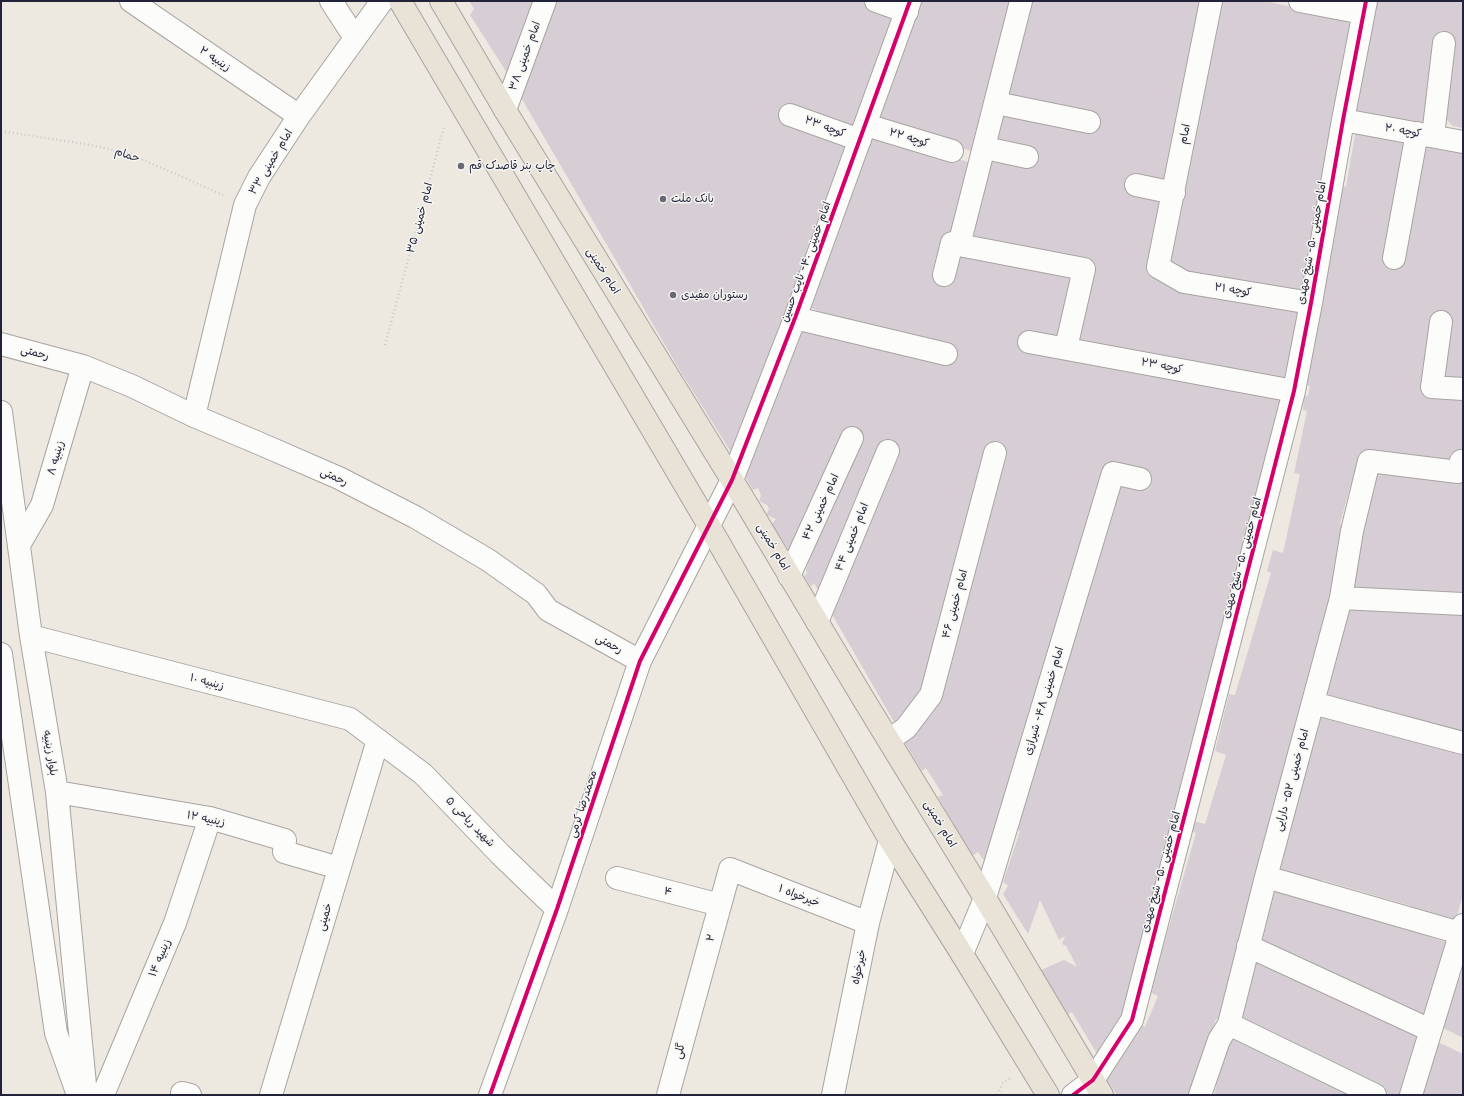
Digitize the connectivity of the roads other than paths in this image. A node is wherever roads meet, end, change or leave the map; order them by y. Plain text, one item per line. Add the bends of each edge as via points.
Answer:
1 (131, 1) edge
2 (331, 1) edge
3 (382, 1) edge
4 (400, 1) edge
5 (441, 1) edge
6 (545, 1) edge
7 (876, 1) edge
8 (1021, 1) edge
9 (1210, 1) edge
10 (1300, 1) edge
11 (908, 7) edge
12 (1364, 7) edge
13 (355, 38) junction
14 (1444, 43) dead end
15 (996, 103) junction
16 (504, 110) junction
17 (790, 114) dead end
18 (299, 116) junction
19 (1343, 120) junction
20 (1089, 122) dead end
21 (863, 133) junction
22 (1425, 135) junction
23 (1463, 142) edge
24 (985, 148) junction
25 (952, 151) dead end
26 (1027, 157) dead end
27 (1136, 185) dead end
28 (1174, 193) junction
29 (959, 245) junction
30 (1394, 258) dead end
31 (1158, 267) joint
32 (944, 275) dead end
33 (1311, 303) junction
34 (795, 318) junction
35 (1441, 322) dead end
36 (1029, 342) dead end
37 (1, 344) edge
38 (1066, 348) junction
39 (946, 354) dead end
40 (83, 366) junction
41 (1463, 388) edge
42 (1294, 391) junction
43 (1, 412) edge
44 (194, 416) junction
45 (852, 438) dead end
46 (888, 451) dead end
47 (995, 453) dead end
48 (1463, 461) edge
49 (1140, 479) dead end
50 (732, 480) junction
51 (708, 524) junction
52 (19, 545) junction
53 (789, 576) junction
54 (1341, 598) junction
55 (1463, 604) edge
56 (817, 622) junction
57 (31, 636) junction
58 (1, 654) edge
59 (640, 661) junction
60 (1314, 703) junction
61 (378, 740) junction
62 (889, 740) junction
63 (1463, 743) edge
64 (57, 792) junction
65 (210, 818) junction
66 (890, 840) junction
67 (339, 868) junction
68 (730, 869) joint
69 (1266, 877) junction
70 (617, 878) dead end
71 (985, 898) junction
72 (720, 906) junction
73 (557, 910) junction
74 (868, 923) junction
75 (1462, 930) edge
76 (1248, 946) junction
77 (962, 954) junction
78 (692, 1007) joint
79 (1229, 1024) junction
80 (1430, 1030) junction
81 (1098, 1088) edge
82 (101, 1094) edge
83 (78, 1095) edge
84 (182, 1095) edge
85 (190, 1095) edge
86 (271, 1095) edge
87 (490, 1095) edge
88 (668, 1095) edge
89 (832, 1095) edge
90 (1048, 1095) edge
91 (1073, 1095) edge
92 (1200, 1095) edge
93 (1375, 1095) edge
94 (1411, 1095) edge

1 - 18 street, زینبیه ۲
2 - 13 street
3 - 13 street, امام خمینی ۳۳
4 - 51 main road
5 - 16 main road, امام خمینی
6 - 16 street, امام خمینی ۳۸
7 - 11 street
8 - 15 street
9 - 28 street, امام
10 - 12 street
11 - 21 street, امام خمینی ۴۰- نایب حسین
12 - 19 street, امام خمینی ۵۰- شیخ مهدی
13 - 18 street, امام خمینی ۳۳
14 - 22 street
15 - 20 street
15 - 24 street
16 - 50 main road, امام خمینی
17 - 21 street, کوچه ۲۳
18 - 44 street, امام خمینی ۳۳ via 259,177 245,205
19 - 22 street, کوچه ۲۰
19 - 33 street, امام خمینی ۵۰- شیخ مهدی
21 - 25 street, کوچه ۲۲
21 - 34 street, امام خمینی ۴۰- نایب حسین
22 - 23 street, کوچه ۲۰
22 - 30 street
24 - 26 street
24 - 29 street
27 - 28 street
28 - 31 street, امام
29 - 32 street via 952,243
29 - 38 street via 1084,269
31 - 33 street, کوچه ۲۱ via 1184,282
33 - 42 street, امام خمینی ۵۰- شیخ مهدی
34 - 39 street
34 - 50 street, امام خمینی ۴۰- نایب حسین
35 - 41 street via 1432,387
36 - 38 street, کوچه ۲۳
37 - 40 street, رحمتی
38 - 42 street, کوچه ۲۳
40 - 44 street, رحمتی
40 - 52 street, زینبیه ۸ via 42,505
42 - 81 street, امام خمینی ۵۰- شیخ مهدی via 1132,1020
43 - 52 street, بلوار زینبیه
44 - 59 street, رحمتی via 339,478 415,517 494,564 536,594 548,610
45 - 53 street, امام خمینی ۴۲
46 - 56 street, امام خمینی ۴۴
47 - 62 street, امام خمینی ۴۶ via 931,695 906,728
48 - 54 street, امام خمینی ۵۲- دارایی via 1458,472 1369,461 1352,531
49 - 71 street, امام خمینی ۴۸- شیرازی via 1113,473
50 - 51 street, امام خمینی ۴۰- نایب حسین
50 - 53 main road, امام خمینی
51 - 59 street, محمدرضا کرمی
51 - 66 main road
52 - 57 street, بلوار زینبیه
53 - 56 main road, امام خمینی
54 - 55 street
54 - 60 street, امام خمینی ۵۲- دارایی
56 - 62 main road, امام خمینی
57 - 61 street, زینبیه ۱۰ via 350,719
57 - 64 street, بلوار زینبیه
58 - 83 street via 56,1033
59 - 73 street, محمدرضا کرمی
60 - 63 street
60 - 69 street, امام خمینی ۵۲- دارایی
61 - 67 street, خمینی
61 - 73 street, ۵ شهید ریاحی via 423,774
62 - 71 main road, امام خمینی
64 - 65 street, زینبیه ۱۲
64 - 82 street, بلوار زینبیه
65 - 67 street, زینبیه ۱۲ via 285,840 284,852
65 - 82 street, زینبیه ۱۴ via 175,923
66 - 74 street, خیرخواه
66 - 77 main road
67 - 86 street, خمینی
68 - 72 street, ۲
68 - 74 street, خیرخواه ۱
69 - 75 street
69 - 76 street, امام خمینی ۵۲- دارایی
70 - 72 street, ۴
71 - 77 street, امام خمینی ۴۸- شیرازی
71 - 81 main road, امام خمینی
72 - 78 street, ۲
73 - 87 street, محمدرضا کرمی
74 - 89 street, خیرخواه
75 - 80 street
76 - 79 street, امام خمینی ۵۲- دارایی
76 - 80 street
77 - 90 main road
78 - 88 street, گلی
79 - 92 street, امام خمینی ۵۲- دارایی via 1219,1040
79 - 93 street
80 - 94 street
81 - 91 street, امام خمینی ۵۰- شیخ مهدی
84 - 85 street

